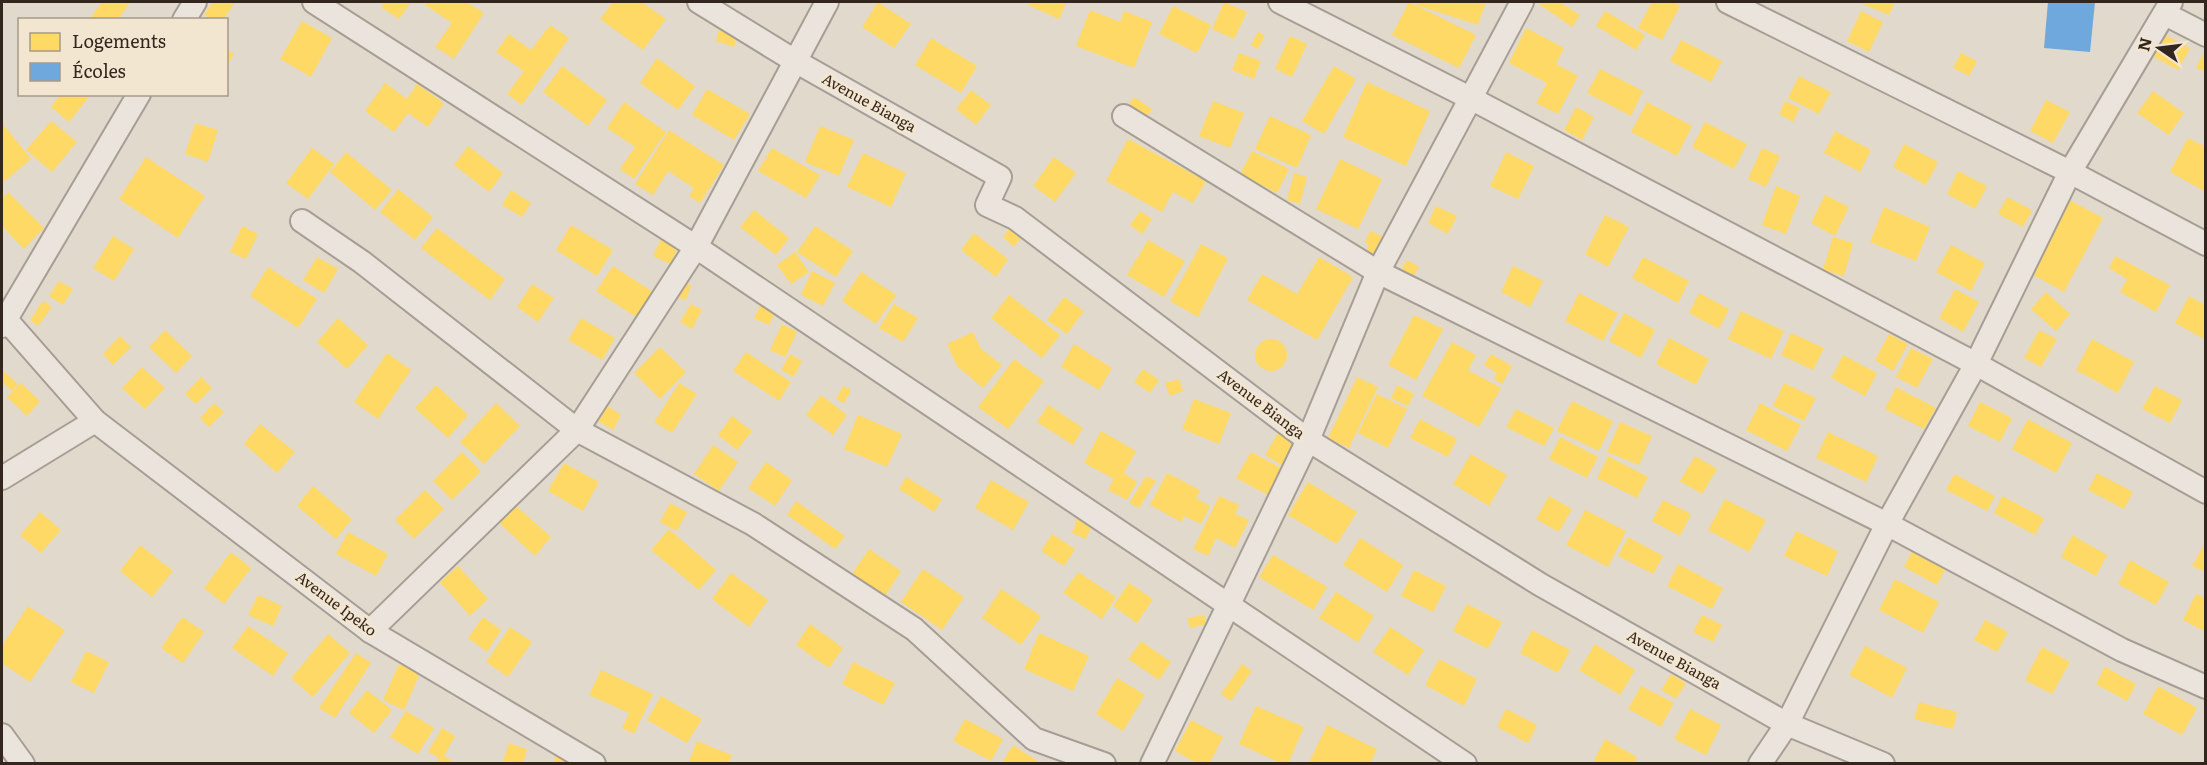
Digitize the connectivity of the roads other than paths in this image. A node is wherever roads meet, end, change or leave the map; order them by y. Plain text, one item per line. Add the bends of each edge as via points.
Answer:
1 (195, 2) edge
2 (314, 2) edge
3 (699, 2) edge
4 (827, 2) edge
5 (1280, 2) edge
6 (1522, 2) edge
7 (1728, 2) edge
8 (2168, 8) edge
9 (185, 18) edge
10 (2205, 35) edge
11 (795, 61) junction
12 (138, 96) edge
13 (1472, 99) junction
14 (1124, 116) dead end
15 (2070, 172) junction
16 (302, 221) dead end
17 (2205, 244) edge
18 (696, 247) junction
19 (1378, 272) junction
20 (2, 320) edge
21 (1976, 364) junction
22 (95, 421) junction
23 (577, 430) junction
24 (1308, 440) junction
25 (2, 478) edge
26 (2205, 492) edge
27 (1887, 524) junction
28 (1228, 604) junction
29 (370, 631) junction
30 (2205, 687) edge
31 (1787, 724) junction
32 (2, 735) edge
33 (23, 764) edge
34 (594, 764) edge
35 (1104, 764) edge
36 (1152, 764) edge
37 (1465, 764) edge
38 (1760, 764) edge
39 (1883, 764) edge

1 - 9 street
2 - 18 street
3 - 11 street, Avenue Bianga
4 - 11 street
5 - 13 street
6 - 13 street
7 - 15 street
8 - 10 street
8 - 15 street
11 - 18 street
11 - 24 street, Avenue Bianga via 1000,177 987,205 1015,218
12 - 20 street
13 - 19 street
13 - 21 street
14 - 19 street
15 - 17 street
15 - 21 street
16 - 23 street via 362,262
18 - 23 street
18 - 28 street
19 - 24 street
19 - 27 street
20 - 22 street, Avenue Ipeko
21 - 26 street
21 - 27 street
22 - 25 street
22 - 29 street, Avenue Ipeko
23 - 29 street
23 - 35 street via 753,524 914,629 1034,739
24 - 28 street
24 - 31 street, Avenue Bianga via 1541,585
27 - 30 street via 2122,650
27 - 31 street
28 - 36 street
28 - 37 street
29 - 34 street, Avenue Ipeko
31 - 38 street
31 - 39 street, Avenue Bianga
32 - 33 street

